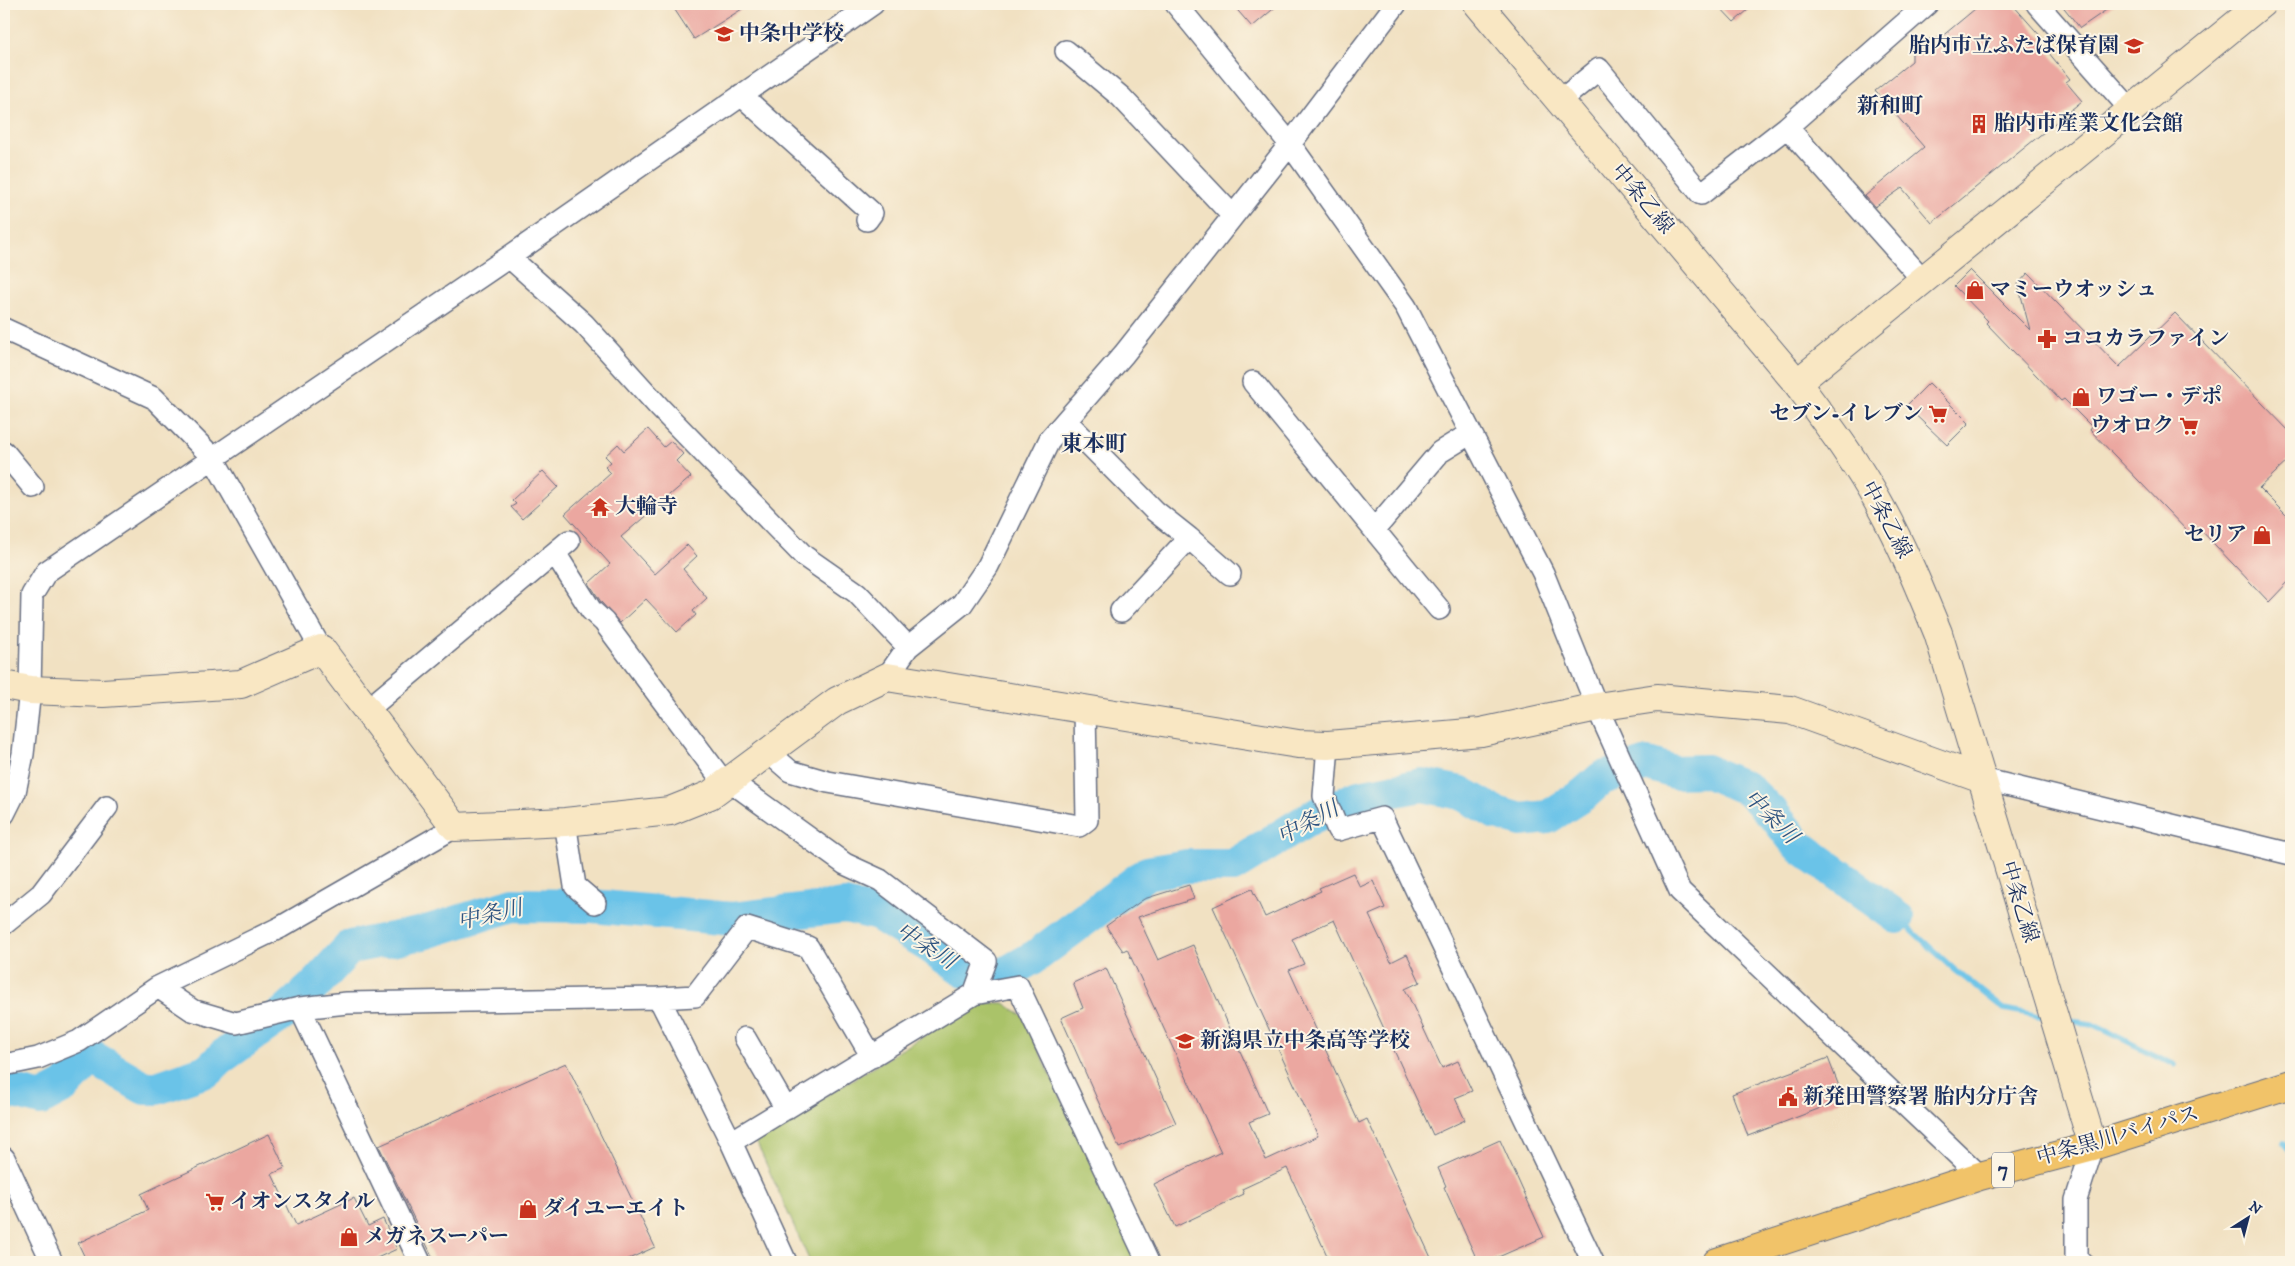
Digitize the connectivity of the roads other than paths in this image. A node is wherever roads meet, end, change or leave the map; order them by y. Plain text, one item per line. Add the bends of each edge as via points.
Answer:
1 (873, 4) edge
2 (1176, 4) edge
3 (1396, 4) edge
4 (1478, 4) edge
5 (1927, 4) edge
6 (2037, 4) edge
7 (2261, 4) edge
8 (1066, 51) dead end
9 (741, 95) junction
10 (1560, 101) junction
11 (2131, 110) junction
12 (1787, 127) junction
13 (1290, 144) junction
14 (1233, 216) junction
15 (867, 220) dead end
16 (508, 257) junction
17 (1923, 280) junction
18 (4, 329) edge
19 (1253, 382) dead end
20 (1797, 383) junction
21 (1066, 421) junction
22 (1471, 434) junction
23 (4, 452) edge
24 (213, 458) junction
25 (34, 487) dead end
26 (1375, 529) junction
27 (1190, 538) junction
28 (1230, 574) dead end
29 (1439, 609) dead end
30 (1121, 611) dead end
31 (908, 647) junction
32 (321, 649) junction
33 (887, 677) junction
34 (4, 685) edge
35 (30, 690) junction
36 (1597, 707) junction
37 (1085, 709) junction
38 (367, 710) junction
39 (1328, 745) junction
40 (768, 752) junction
41 (1982, 779) junction
42 (728, 782) junction
43 (107, 807) dead end
44 (4, 814) edge
45 (565, 822) junction
46 (455, 827) junction
47 (2291, 854) edge
48 (595, 903) dead end
49 (4, 924) edge
50 (158, 987) junction
51 (974, 994) junction
52 (659, 998) junction
53 (300, 1008) junction
54 (745, 1038) dead end
55 (872, 1057) junction
56 (4, 1065) edge
57 (2291, 1084) edge
58 (786, 1109) junction
59 (731, 1142) junction
60 (2093, 1146) junction
61 (4, 1158) edge
62 (1980, 1176) junction
63 (52, 1262) edge
64 (420, 1262) edge
65 (786, 1262) edge
66 (1148, 1262) edge
67 (1593, 1262) edge
68 (1717, 1262) edge
69 (2082, 1262) edge

1 - 9 street
2 - 13 street
3 - 13 street
4 - 10 street, 中条乙線
5 - 12 street
6 - 11 street
7 - 11 street
8 - 14 street via 1121,97
9 - 15 street via 872,213
9 - 16 street
10 - 12 street via 1599,70 1701,194
10 - 20 street, 中条乙線
11 - 17 street
12 - 17 street
13 - 14 street
13 - 22 street via 1406,307
14 - 21 street via 1124,354
16 - 24 street
16 - 31 street via 584,324 660,408 804,556 857,593
17 - 20 street
18 - 24 street via 154,398
19 - 26 street
20 - 41 street, 中条乙線 via 1865,480 1910,566 1938,633
21 - 27 street via 1154,510
21 - 31 street via 1050,439 988,566 962,604
22 - 26 street via 1440,452
22 - 36 street via 1542,573
23 - 25 street
24 - 32 street
24 - 35 street via 46,572 32,595
26 - 29 street
27 - 28 street
27 - 30 street
31 - 33 street
32 - 35 street via 240,684 103,693
32 - 38 street
33 - 37 street
33 - 40 street via 837,701
34 - 35 street
35 - 44 street via 23,754 15,792
36 - 39 street via 1481,732
36 - 41 street via 1657,698 1790,710
36 - 62 street via 1680,891
37 - 39 street via 1298,744
37 - 40 street via 1087,820 1079,826 828,782 790,771
38 - 42 street via 562,547 590,610 604,622
38 - 46 street
39 - 67 street via 1324,796 1338,830 1382,818
40 - 42 street
41 - 47 street
41 - 60 street, 中条乙線
42 - 45 street via 710,795 670,811
42 - 51 street via 844,864 880,880 986,961
43 - 49 street via 41,894
45 - 46 street
45 - 48 street via 574,886
46 - 50 street via 281,927
50 - 53 street via 192,1010 236,1022
50 - 56 street via 79,1041 38,1058
51 - 55 street
51 - 66 street via 1018,986
52 - 53 street via 347,1003
52 - 55 street via 695,996 747,928 808,947
52 - 59 street
53 - 64 street
54 - 58 street
55 - 58 street
57 - 60 highway, 中条黒川バイパス / 7
58 - 59 street
59 - 65 street
60 - 62 highway, 中条黒川バイパス / 7
60 - 69 street via 2076,1200 2076,1257
61 - 63 street
62 - 68 highway, 中条黒川バイパス / 7

